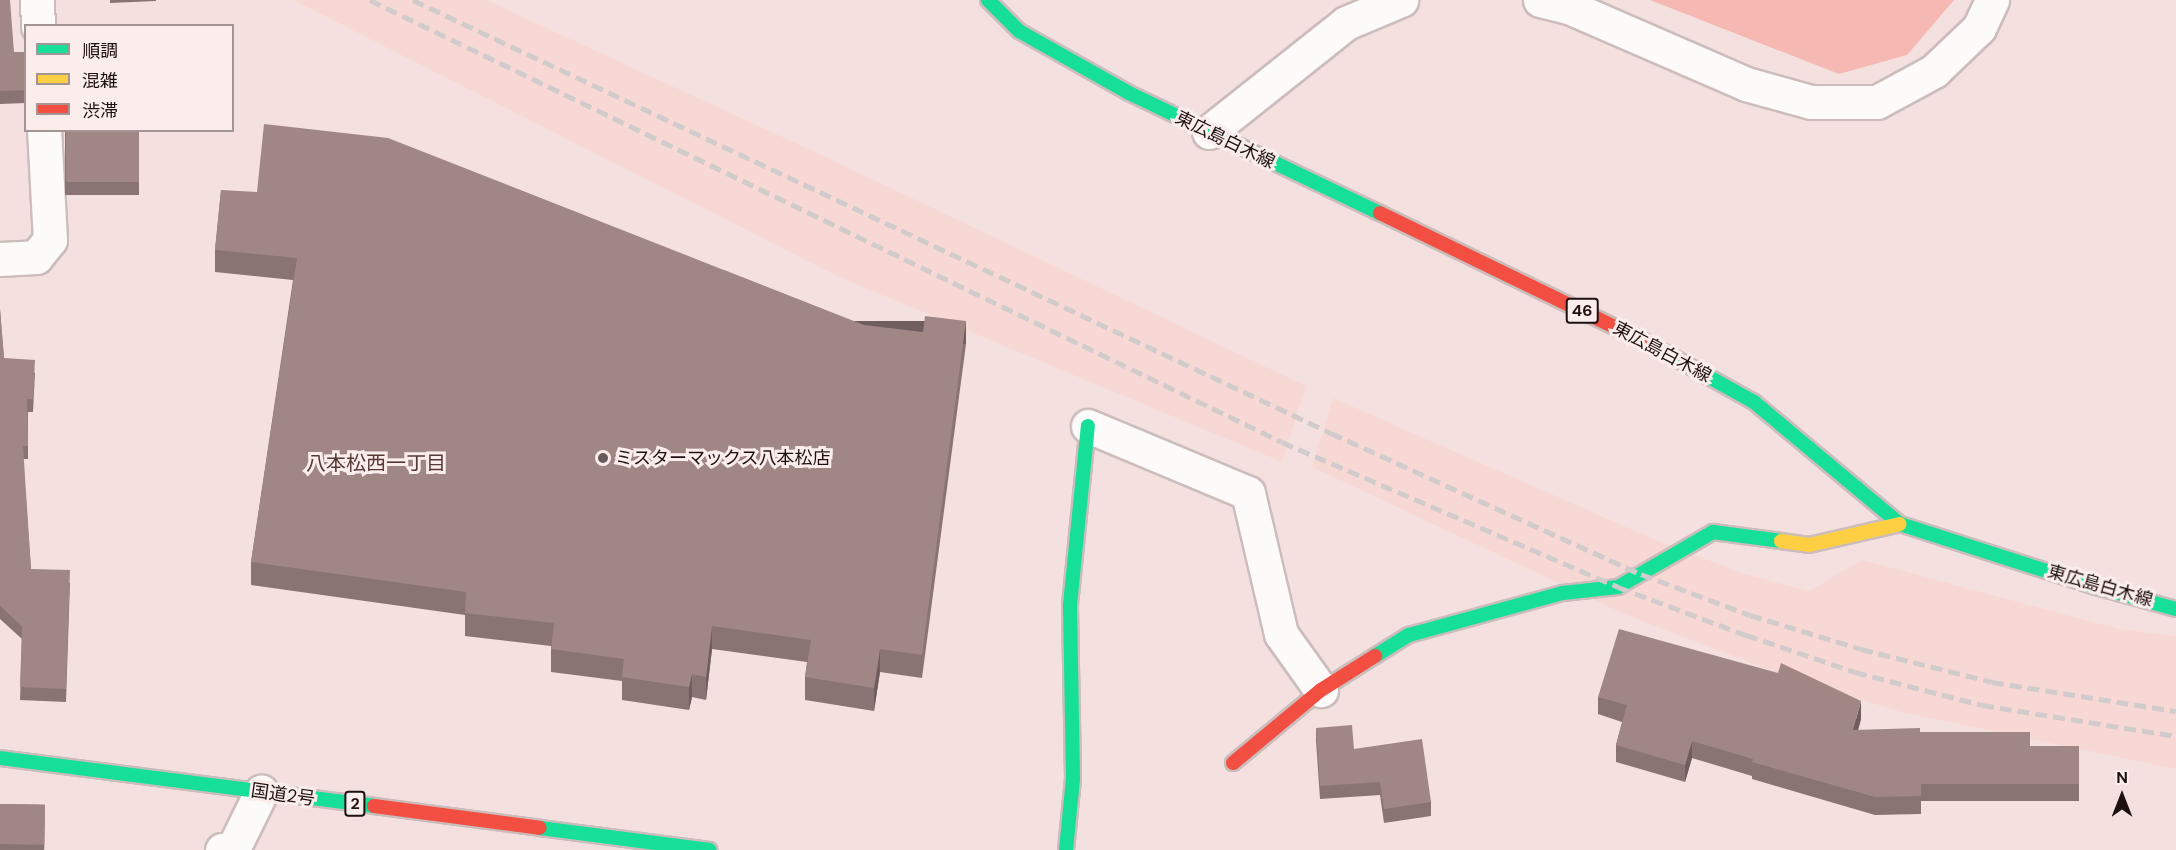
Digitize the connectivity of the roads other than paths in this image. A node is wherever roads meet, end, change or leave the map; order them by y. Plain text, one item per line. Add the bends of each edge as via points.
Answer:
1 (37, 0) edge
2 (988, 0) edge
3 (1401, 0) edge
4 (1540, 0) edge
5 (1992, 0) edge
6 (38, 24) edge
7 (44, 132) edge
8 (1209, 132) junction
9 (0, 259) edge
10 (1088, 426) joint
11 (1900, 524) junction
12 (2176, 609) edge
13 (1322, 690) junction
14 (0, 758) edge
15 (1233, 763) dead end
16 (261, 792) junction
17 (647, 847) edge
18 (222, 850) edge
19 (710, 850) edge
20 (1066, 850) edge

1 - 6 street
2 - 8 main road, 東広島白木線 / 46 via 1018,32
3 - 8 street via 1346,23
4 - 5 street via 1569,7 1746,84 1811,102 1877,102 1934,70 1979,28
7 - 9 street via 50,240 36,256
8 - 11 main road, 東広島白木線 / 46 via 1641,339 1754,402
10 - 13 street via 1248,493 1281,634
10 - 20 main road via 1070,605 1073,778
11 - 12 main road, 東広島白木線 / 46
11 - 13 main road via 1809,545 1713,532 1618,587 1563,593 1409,635
13 - 15 main road
14 - 16 main road, 国道2号 / 2
16 - 17 main road, 国道2号 / 2
16 - 18 street via 233,849
17 - 19 main road, 国道2号 / 2

